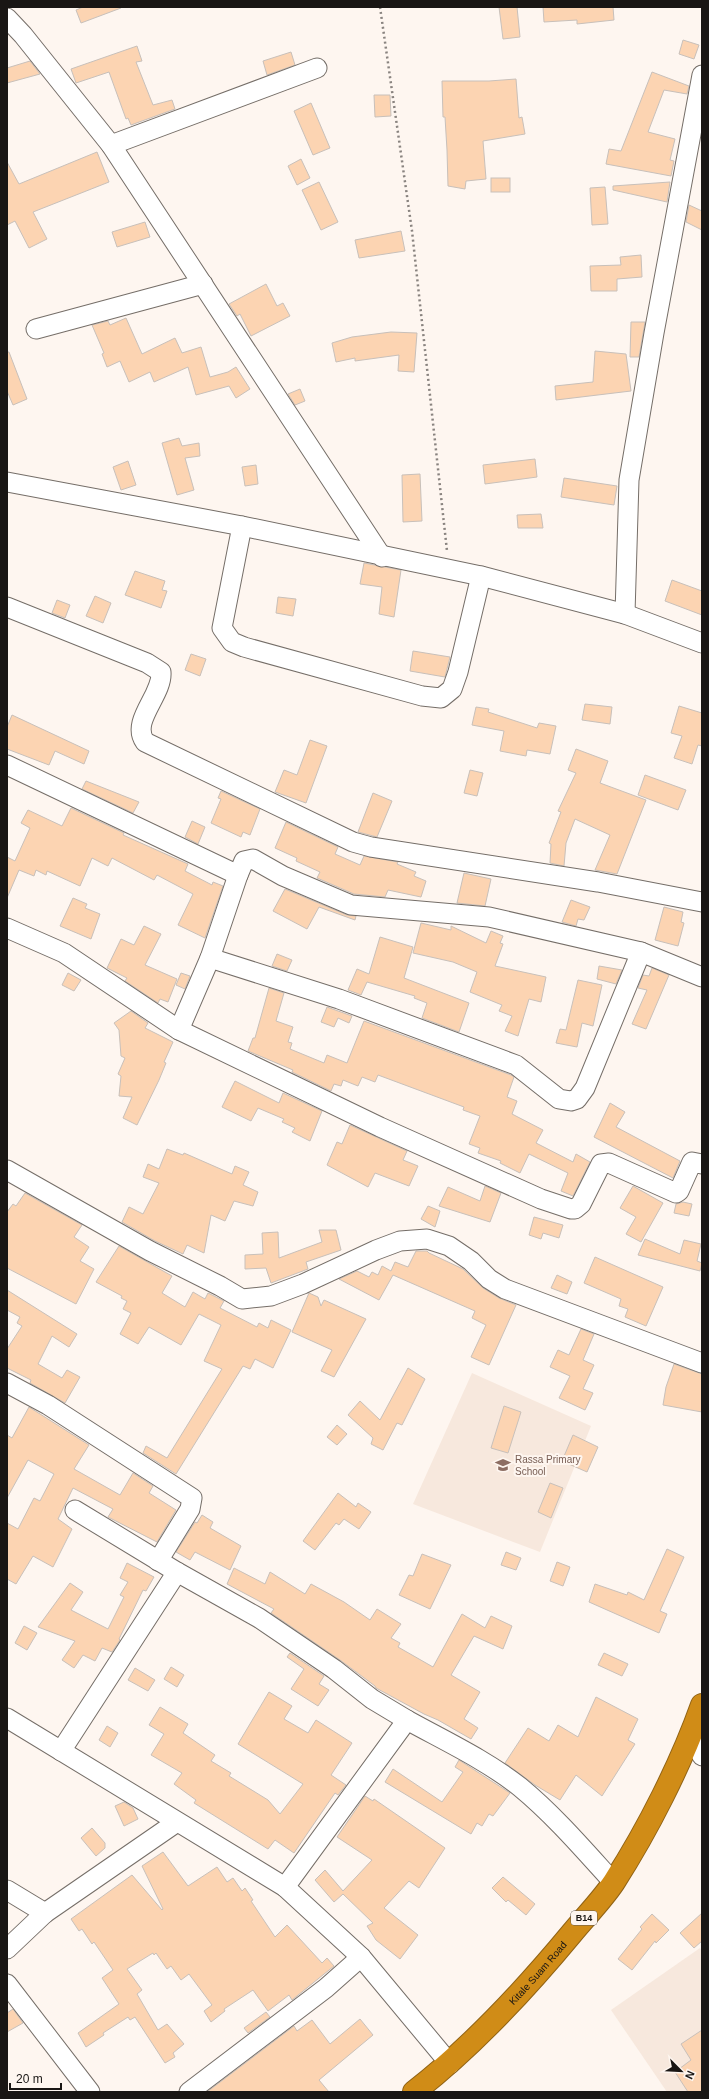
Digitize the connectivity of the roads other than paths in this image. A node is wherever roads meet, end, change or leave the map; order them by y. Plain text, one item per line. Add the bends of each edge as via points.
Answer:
1 (7, 18) edge
2 (317, 68) dead end
3 (702, 75) edge
4 (111, 145) junction
5 (203, 284) junction
6 (36, 328) dead end
7 (7, 482) edge
8 (242, 526) junction
9 (382, 557) junction
10 (481, 576) junction
11 (7, 607) edge
12 (625, 614) junction
13 (702, 643) edge
14 (7, 765) edge
15 (238, 875) junction
16 (702, 902) edge
17 (7, 928) edge
18 (641, 952) junction
19 (210, 958) junction
20 (702, 977) edge
21 (179, 1030) junction
22 (702, 1164) edge
23 (7, 1170) edge
24 (702, 1363) edge
25 (7, 1383) edge
26 (75, 1510) dead end
27 (158, 1561) junction
28 (177, 1572) junction
29 (702, 1705) edge
30 (7, 1718) edge
31 (408, 1720) junction
32 (691, 1736) junction
33 (61, 1751) junction
34 (702, 1756) edge
35 (177, 1822) junction
36 (614, 1883) junction
37 (285, 1887) junction
38 (7, 1890) edge
39 (45, 1913) junction
40 (7, 1949) edge
41 (362, 1957) junction
42 (7, 1984) edge
43 (450, 2064) junction
44 (90, 2092) edge
45 (189, 2092) edge
46 (414, 2092) edge

1 - 4 street
2 - 4 street
3 - 12 street via 654,333 630,480
4 - 5 street
5 - 6 street
5 - 9 street
7 - 8 street
8 - 9 street
8 - 10 street via 222,628 232,642 251,650 422,696 441,698 452,689
9 - 10 street
10 - 12 street
11 - 16 street via 147,663 161,672 160,684 141,726 140,736 145,742 353,842 371,847 598,882
12 - 13 street
14 - 15 street
15 - 18 street via 244,861 253,859 283,876 351,904 489,917
15 - 19 street
17 - 21 street via 64,953
18 - 19 street via 585,1088 577,1099 571,1101 559,1099 516,1065 339,999
18 - 20 street
19 - 21 street
21 - 22 street via 380,1127 541,1199 571,1209 576,1209 581,1204 601,1164 609,1163 676,1193 692,1162
23 - 24 street via 150,1251 242,1299 271,1296 400,1241 427,1238 449,1246 505,1289
25 - 27 street via 48,1405 192,1498 190,1509
26 - 27 street
27 - 28 street
28 - 31 street via 259,1618 334,1669 372,1699
28 - 33 street
29 - 32 highway, Kitale Suam Road / B14
30 - 33 street
31 - 36 street via 467,1752 520,1787 568,1833
31 - 37 street
32 - 34 street
32 - 36 highway, Kitale Suam Road / B14 via 640,1838
33 - 35 street
35 - 37 street
35 - 39 street
36 - 43 highway, Kitale Suam Road / B14 via 537,1976
37 - 41 street
38 - 39 street
39 - 40 street
41 - 43 street
41 - 45 street via 326,1988
42 - 44 street
43 - 46 highway, Kitale Suam Road / B14

